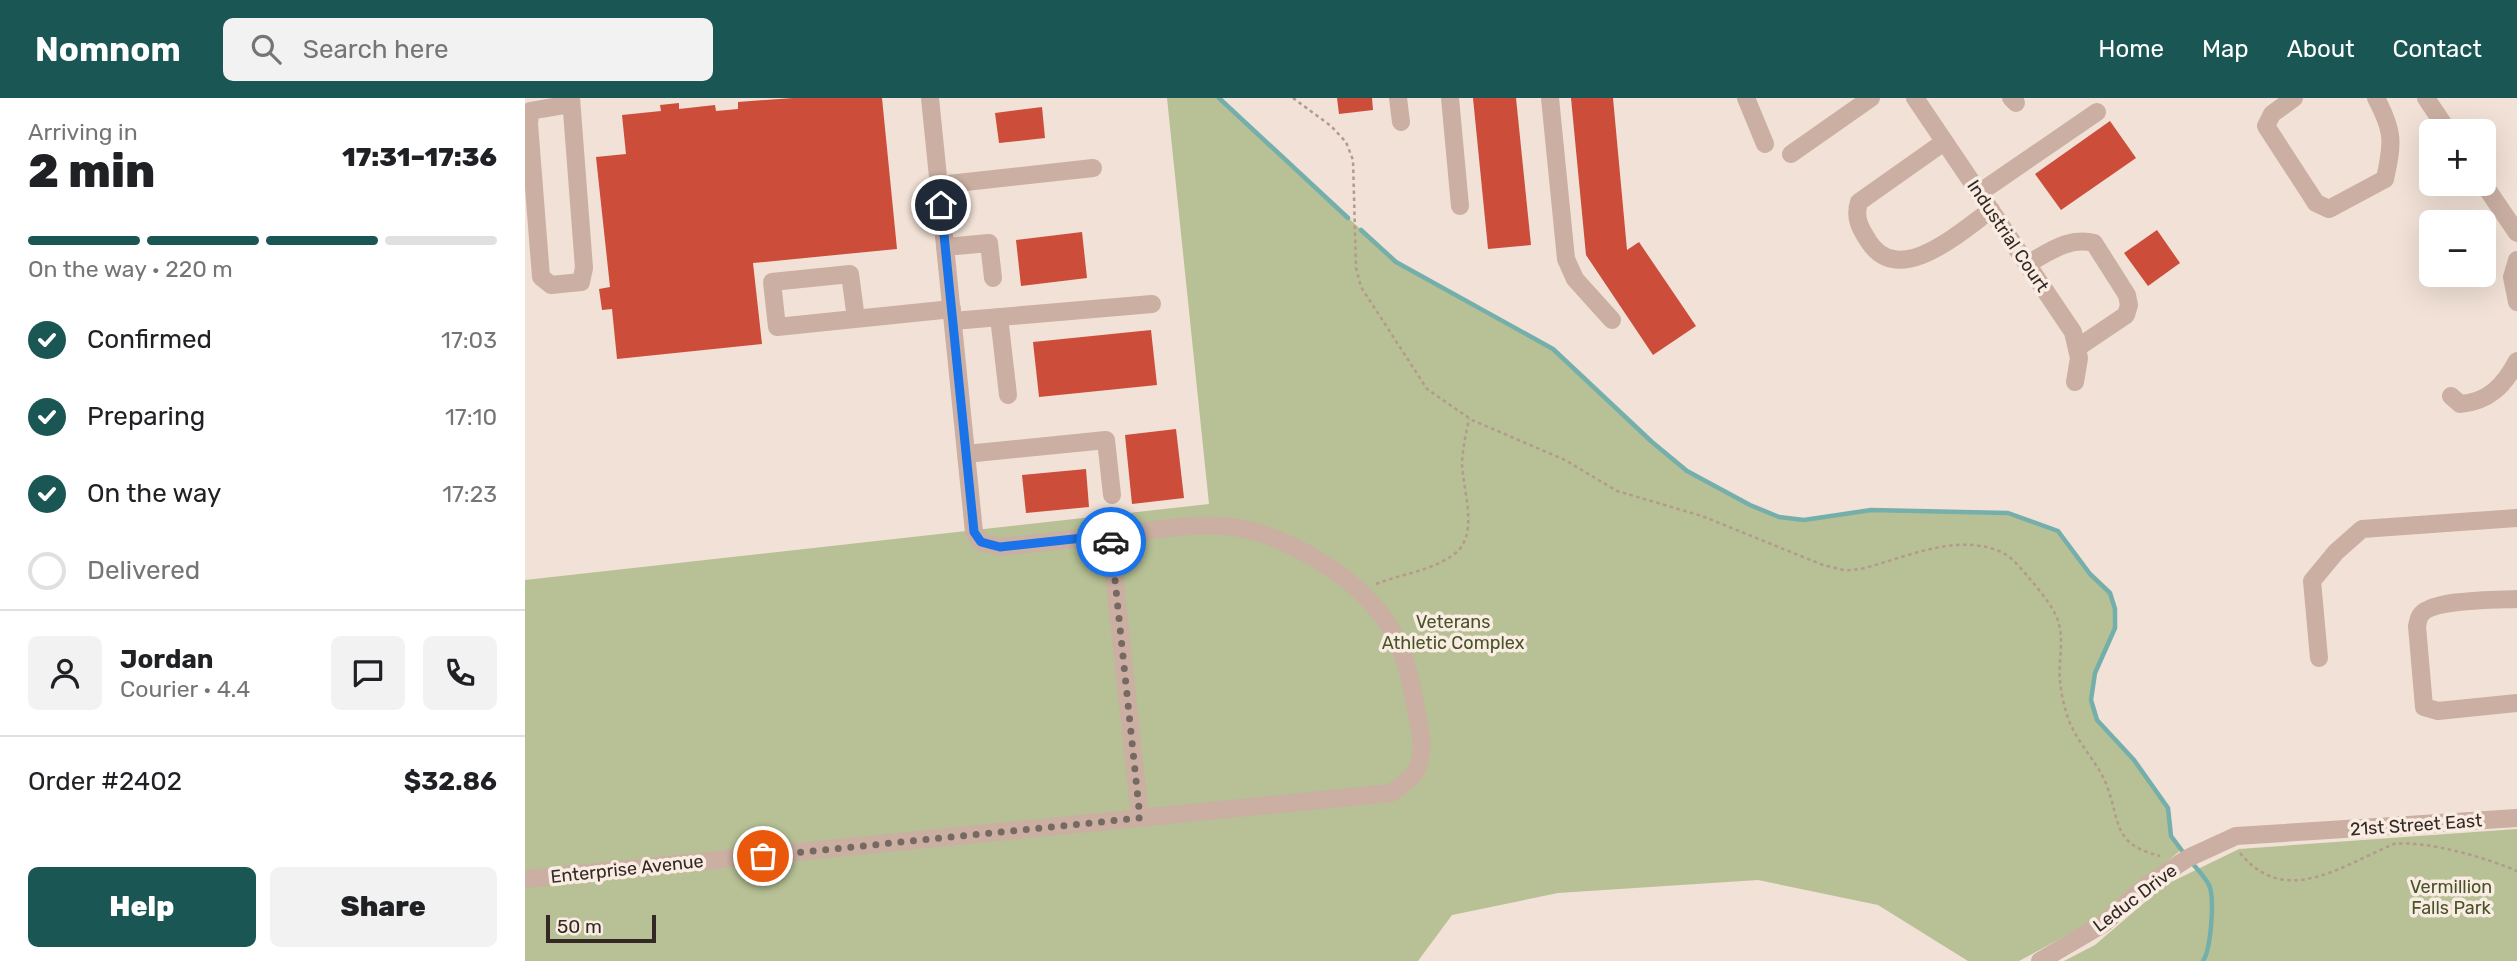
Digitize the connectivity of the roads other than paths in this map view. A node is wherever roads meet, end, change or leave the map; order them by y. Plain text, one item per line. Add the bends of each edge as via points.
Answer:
1 (930, 98) edge
2 (1398, 98) edge
3 (1450, 98) edge
4 (1550, 98) edge
5 (1746, 98) edge
6 (1871, 98) edge
7 (1915, 98) edge
8 (2294, 98) edge
9 (2376, 98) edge
10 (2426, 98) edge
11 (571, 101) edge
12 (2097, 112) dead end
13 (2440, 119) edge
14 (1401, 122) dead end
15 (1944, 142) junction
16 (1765, 144) dead end
17 (1791, 154) dead end
18 (1093, 168) dead end
19 (939, 185) junction
20 (1979, 193) junction
21 (2492, 196) edge
22 (1460, 206) dead end
23 (1991, 210) junction
24 (2517, 233) edge
25 (945, 247) junction
26 (2517, 260) edge
27 (2027, 264) junction
28 (993, 278) dead end
29 (2517, 302) edge
30 (1152, 304) dead end
31 (952, 315) junction
32 (999, 317) junction
33 (856, 319) junction
34 (1612, 320) dead end
35 (2077, 348) junction
36 (2517, 361) edge
37 (2075, 382) dead end
38 (1008, 395) dead end
39 (2451, 396) dead end
40 (966, 454) junction
41 (1112, 495) dead end
42 (2517, 519) edge
43 (1110, 535) junction
44 (2517, 599) edge
45 (2319, 658) dead end
46 (2517, 703) edge
47 (1140, 818) junction
48 (2517, 818) edge
49 (2315, 832) joint
50 (525, 879) edge
51 (2040, 961) edge

1 - 19 street
2 - 14 street
3 - 22 street
4 - 34 street via 1566,259 1575,279
5 - 16 street
6 - 17 street
7 - 15 street, Industrial Court
8 - 9 street via 2272,114 2266,126 2316,203 2329,209 2385,179 2392,147 2388,121
10 - 13 street
11 - 11 street via 584,268 581,282 551,285 541,277 530,111
12 - 20 street
15 - 20 street, Industrial Court
15 - 23 street via 1859,202 1859,226 1876,252 1894,261 1924,255
18 - 19 street
19 - 25 street
20 - 23 street, Industrial Court
21 - 24 street
23 - 27 street, Industrial Court
25 - 28 street via 989,243
25 - 31 street
26 - 29 street via 2512,277
27 - 35 street, Industrial Court via 2073,332
27 - 35 street via 2070,242 2094,243 2127,295 2126,316
30 - 32 street
31 - 32 street
31 - 33 street
31 - 40 street
32 - 38 street
33 - 33 street via 777,327 772,282 850,274
35 - 37 street, Industrial Court
36 - 39 street via 2490,396 2460,404
40 - 41 street via 1106,440
40 - 43 street, Enterprise Avenue via 974,532 981,542 1000,547
42 - 45 street via 2362,529 2312,581
43 - 47 street
43 - 47 street, Enterprise Avenue via 1200,525 1239,528 1290,545 1317,560 1360,592 1393,636 1409,677 1420,740 1415,772 1391,793
44 - 46 street via 2442,604 2420,614 2417,626 2424,707 2438,710
47 - 50 street, Enterprise Avenue
48 - 49 street, 21st Street East
49 - 51 street, Leduc Drive via 2235,836 2188,858 2147,885 2103,924

